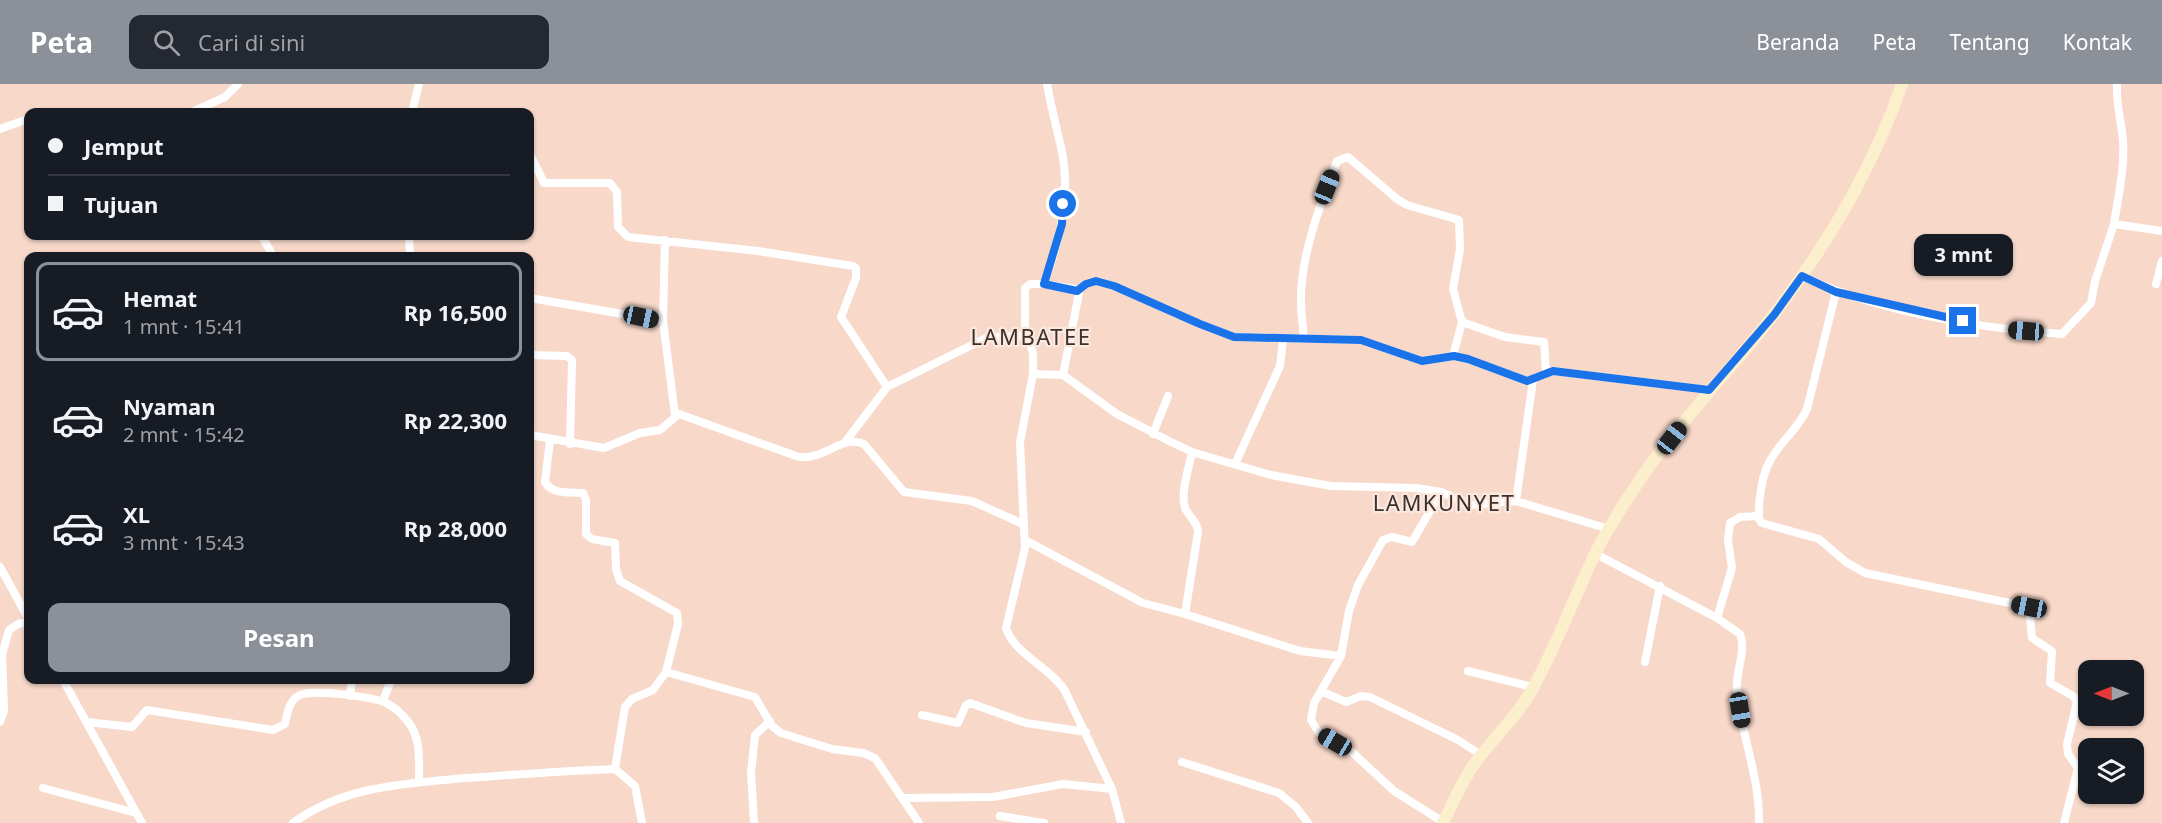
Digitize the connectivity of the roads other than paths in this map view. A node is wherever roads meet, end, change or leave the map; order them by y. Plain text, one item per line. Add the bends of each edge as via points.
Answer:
1 (238, 84) edge
2 (419, 84) edge
3 (1047, 84) edge
4 (1902, 84) edge
5 (2117, 84) edge
6 (201, 108) edge
7 (413, 108) edge
8 (24, 120) edge
9 (0, 129) edge
10 (534, 162) edge
11 (2114, 224) junction
12 (2162, 231) edge
13 (665, 240) junction
14 (2162, 261) edge
15 (1802, 276) junction
16 (1044, 284) junction
17 (2156, 284) dead end
18 (1077, 291) junction
19 (1836, 292) junction
20 (534, 299) edge
21 (663, 321) junction
22 (1462, 322) junction
23 (1025, 335) junction
24 (1304, 339) junction
25 (1283, 340) junction
26 (534, 354) edge
27 (1454, 356) junction
28 (1546, 372) junction
29 (1033, 374) junction
30 (1064, 375) junction
31 (1533, 380) junction
32 (887, 387) junction
33 (1709, 390) junction
34 (1168, 396) dead end
35 (675, 415) junction
36 (1153, 434) junction
37 (534, 436) edge
38 (550, 440) junction
39 (846, 441) junction
40 (570, 444) junction
41 (1192, 452) junction
42 (1235, 464) junction
43 (1441, 492) junction
44 (1516, 501) junction
45 (1758, 516) junction
46 (1023, 524) junction
47 (1609, 529) junction
48 (1025, 540) junction
49 (1596, 554) junction
50 (0, 567) edge
51 (1660, 586) junction
52 (24, 612) edge
53 (1185, 614) junction
54 (1718, 618) junction
55 (24, 622) edge
56 (1341, 656) junction
57 (1645, 662) dead end
58 (1468, 671) dead end
59 (666, 672) junction
60 (2, 678) edge
61 (65, 684) edge
62 (352, 684) edge
63 (389, 684) edge
64 (1533, 687) junction
65 (1321, 691) junction
66 (350, 696) junction
67 (383, 701) junction
68 (921, 715) dead end
69 (770, 721) junction
70 (0, 722) edge
71 (87, 722) junction
72 (1086, 732) junction
73 (1481, 755) junction
74 (1182, 762) dead end
75 (615, 769) junction
76 (419, 781) junction
77 (43, 788) dead end
78 (1112, 789) junction
79 (902, 798) junction
80 (136, 813) junction
81 (1000, 816) dead end
82 (1443, 822) edge
83 (142, 823) edge
84 (293, 823) edge
85 (642, 823) edge
86 (754, 823) edge
87 (919, 823) edge
88 (1044, 823) edge
89 (1121, 823) edge
90 (1308, 823) edge
91 (1759, 823) edge
92 (2064, 823) edge

1 - 6 street via 225,97
2 - 7 street
3 - 16 street via 1065,183 1062,224
4 - 15 street via 1881,139
5 - 11 street via 2123,141
8 - 9 street
10 - 13 street via 544,183 610,183 617,192 618,226 622,233
11 - 12 street
11 - 19 street via 2090,306 2062,333 2009,330
13 - 21 street
13 - 32 street via 853,266 856,278 841,317
14 - 17 street
15 - 19 street
15 - 33 street
16 - 18 street
16 - 23 street via 1029,284 1025,288
18 - 25 street via 1096,281 1234,337
18 - 30 street
19 - 45 street via 1807,409 1798,428 1771,458
20 - 21 street
21 - 35 street
22 - 24 street via 1453,288 1460,249 1459,220 1397,200 1344,157 1337,161 1327,187 1304,266 1300,301
22 - 27 street
22 - 28 street via 1505,337 1544,342
23 - 29 street via 1033,348
23 - 32 street via 986,338
24 - 25 street
24 - 27 street via 1361,340 1422,361
25 - 42 street via 1280,366
26 - 40 street via 567,356 572,360
27 - 31 street
28 - 31 street
28 - 33 street
29 - 30 street
29 - 46 street via 1020,442
30 - 36 street via 1117,414
31 - 44 street
32 - 39 street
33 - 47 street via 1647,470
34 - 36 street
35 - 39 street via 799,457 820,456
35 - 40 street via 664,428 640,433 612,447
36 - 41 street
37 - 38 street
38 - 40 street
38 - 59 street via 548,487 553,491 583,493 586,534 615,543 620,581 677,612 678,624
39 - 46 street via 864,444 904,492 972,501
41 - 42 street
41 - 53 street via 1184,498 1186,511 1198,532
42 - 43 street via 1331,486
43 - 44 street via 1471,505
43 - 56 street via 1412,542 1392,537 1383,540 1358,585
44 - 47 street
45 - 54 street via 1740,517 1730,523 1732,568
45 - 92 street via 1762,523 1820,539 1865,573 2030,608 2030,635 2053,655 2050,683 2078,702 2067,744 2068,754 2078,768
46 - 48 street
47 - 49 street
48 - 53 street via 1135,600
48 - 72 street via 1006,628 1013,641 1060,684
49 - 51 street
49 - 64 street
50 - 52 street
51 - 54 street
51 - 57 street
53 - 56 street via 1300,651
54 - 91 street via 1735,628 1742,639 1736,687 1758,789
55 - 60 street via 9,630 2,655
56 - 65 street
58 - 64 street
59 - 69 street via 755,697
59 - 75 street via 653,690 632,699 625,707
60 - 70 street via 4,711
61 - 71 street
62 - 66 street
63 - 67 street
64 - 73 street via 1517,714
65 - 73 street via 1346,702 1370,697
65 - 82 street via 1311,712 1312,726 1318,733 1352,752 1394,791
66 - 67 street
66 - 71 street via 298,696 290,705 285,724 273,730 147,710 132,727
67 - 76 street via 414,732
68 - 72 street via 958,723 970,703 1026,723
69 - 79 street via 776,730 798,739 871,756
69 - 86 street via 755,735 751,773
71 - 80 street
72 - 78 street
73 - 82 street
74 - 90 street via 1278,793
75 - 76 street
75 - 85 street via 635,786
76 - 84 street via 353,792
77 - 80 street
78 - 79 street via 1063,784 993,797
78 - 89 street
79 - 87 street
80 - 83 street
81 - 88 street

